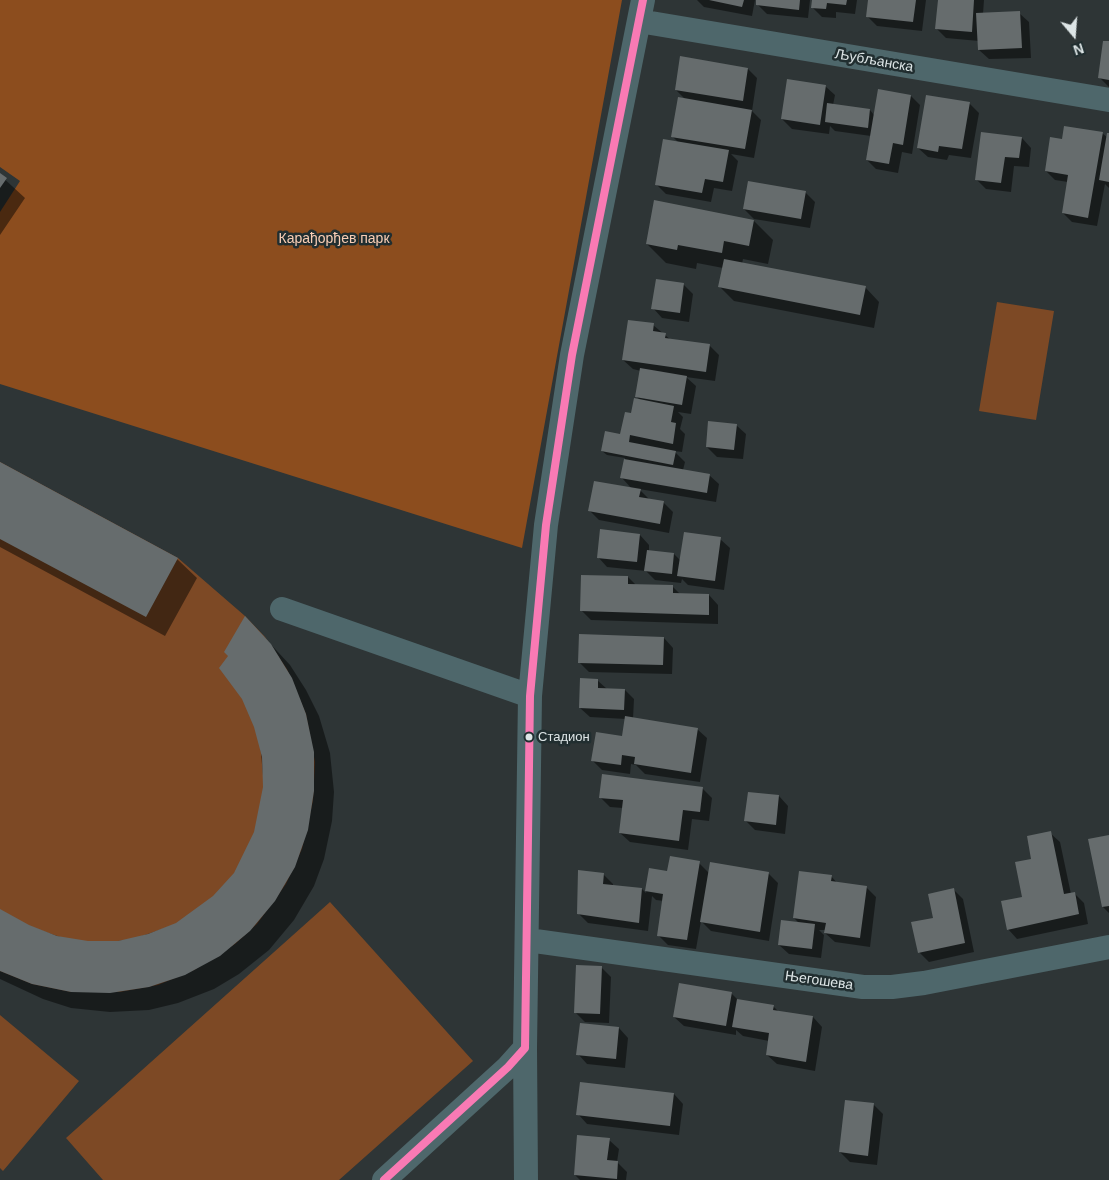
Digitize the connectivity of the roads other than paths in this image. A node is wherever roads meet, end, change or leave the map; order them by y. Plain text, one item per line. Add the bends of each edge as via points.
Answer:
1 (641, 11) edge
2 (1109, 100) edge
3 (282, 609) dead end
4 (530, 696) junction
5 (528, 940) junction
6 (1109, 947) edge
7 (525, 1048) junction
8 (384, 1180) edge
9 (526, 1180) edge

1 - 2 street, Љубљанска
1 - 4 street via 572,355 546,525
3 - 4 street
4 - 5 street
5 - 6 street, Његошева via 864,987 924,983
5 - 7 street
7 - 8 street
7 - 9 street

